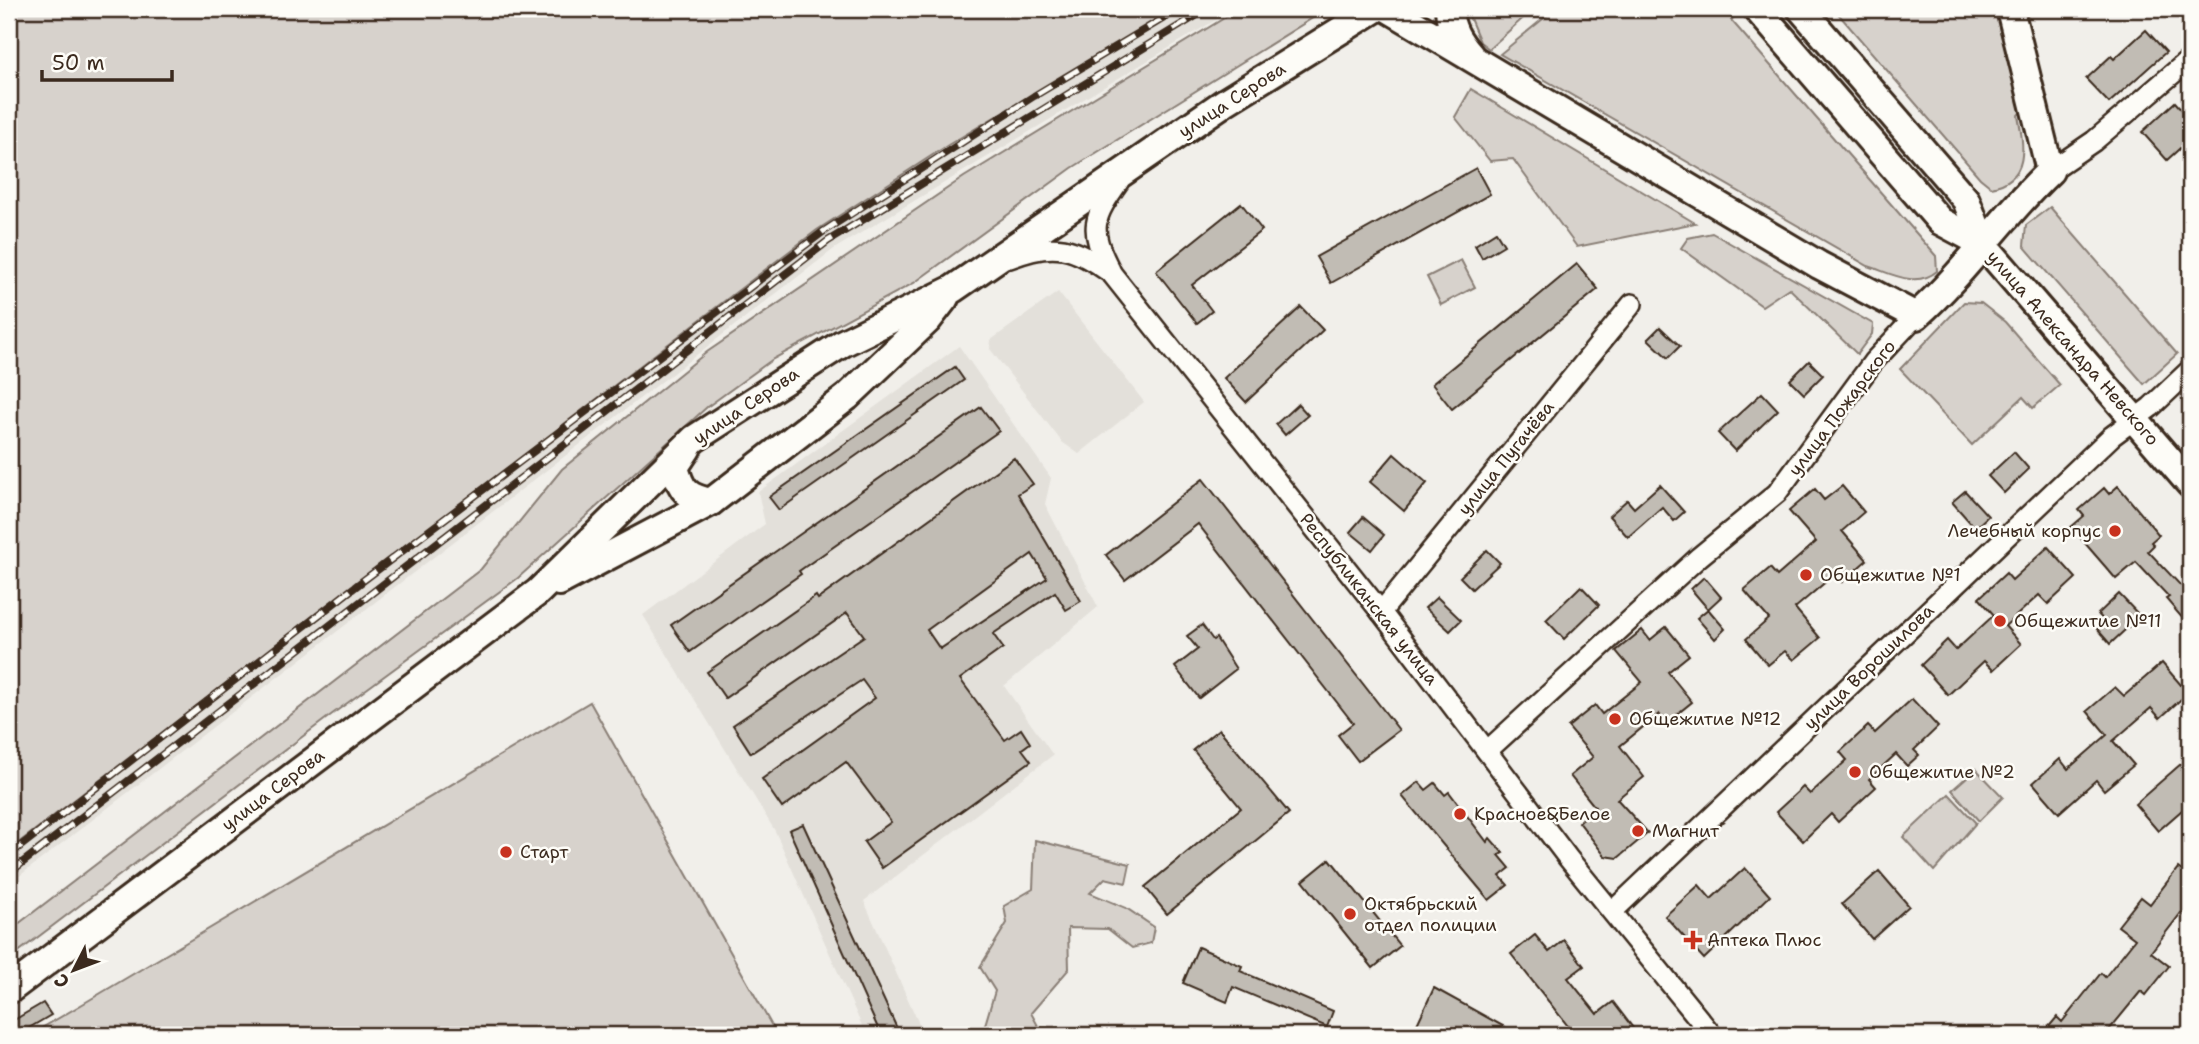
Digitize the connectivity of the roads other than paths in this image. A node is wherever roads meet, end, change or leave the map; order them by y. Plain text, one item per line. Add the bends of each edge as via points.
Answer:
1 (1375, 9) edge
2 (1390, 9) edge
3 (1449, 9) edge
4 (1801, 9) edge
5 (2010, 9) edge
6 (1766, 19) edge
7 (1334, 35) junction
8 (1432, 35) junction
9 (2190, 59) edge
10 (1478, 64) junction
11 (1125, 170) junction
12 (2050, 171) junction
13 (1983, 244) junction
14 (982, 268) junction
15 (1112, 274) junction
16 (953, 289) junction
17 (1632, 304) dead end
18 (1916, 316) junction
19 (2190, 370) edge
20 (2135, 419) junction
21 (694, 439) junction
22 (2190, 484) edge
23 (711, 502) junction
24 (538, 592) junction
25 (1381, 612) junction
26 (1487, 751) junction
27 (1613, 912) junction
28 (9, 989) edge
29 (1712, 1035) edge

1 - 7 street, улица Серова
2 - 8 street
3 - 10 street via 1459,41
4 - 13 street via 1966,200
5 - 12 street
6 - 13 street via 1940,222
7 - 8 street via 1387,25
7 - 11 street, улица Серова
8 - 10 street
9 - 12 street, улица Пожарского via 2094,141
10 - 18 street via 1819,265
11 - 14 street, улица Серова
11 - 15 street via 1099,210 1094,228
12 - 13 street, улица Пожарского
13 - 18 street, улица Пожарского via 1943,293
13 - 20 street, улица Александра Невского
14 - 15 street, Республиканская улица via 1030,250 1062,248 1085,254
14 - 16 street, улица Серова
15 - 25 street, Республиканская улица
16 - 21 street, улица Серова via 843,343
16 - 23 street, улица Серова via 928,320 846,397
17 - 25 street, улица Пугачёва
18 - 26 street, улица Пожарского via 1873,362 1777,493 1699,557
19 - 20 street, улица Ворошилова
20 - 22 street, улица Александра Невского
20 - 27 street, улица Ворошилова
21 - 23 street via 675,467 679,484 692,498
21 - 24 street, улица Серова
23 - 24 street, улица Серова
24 - 28 street, улица Серова
25 - 26 street, Республиканская улица
26 - 27 street, Республиканская улица
27 - 29 street, Республиканская улица

